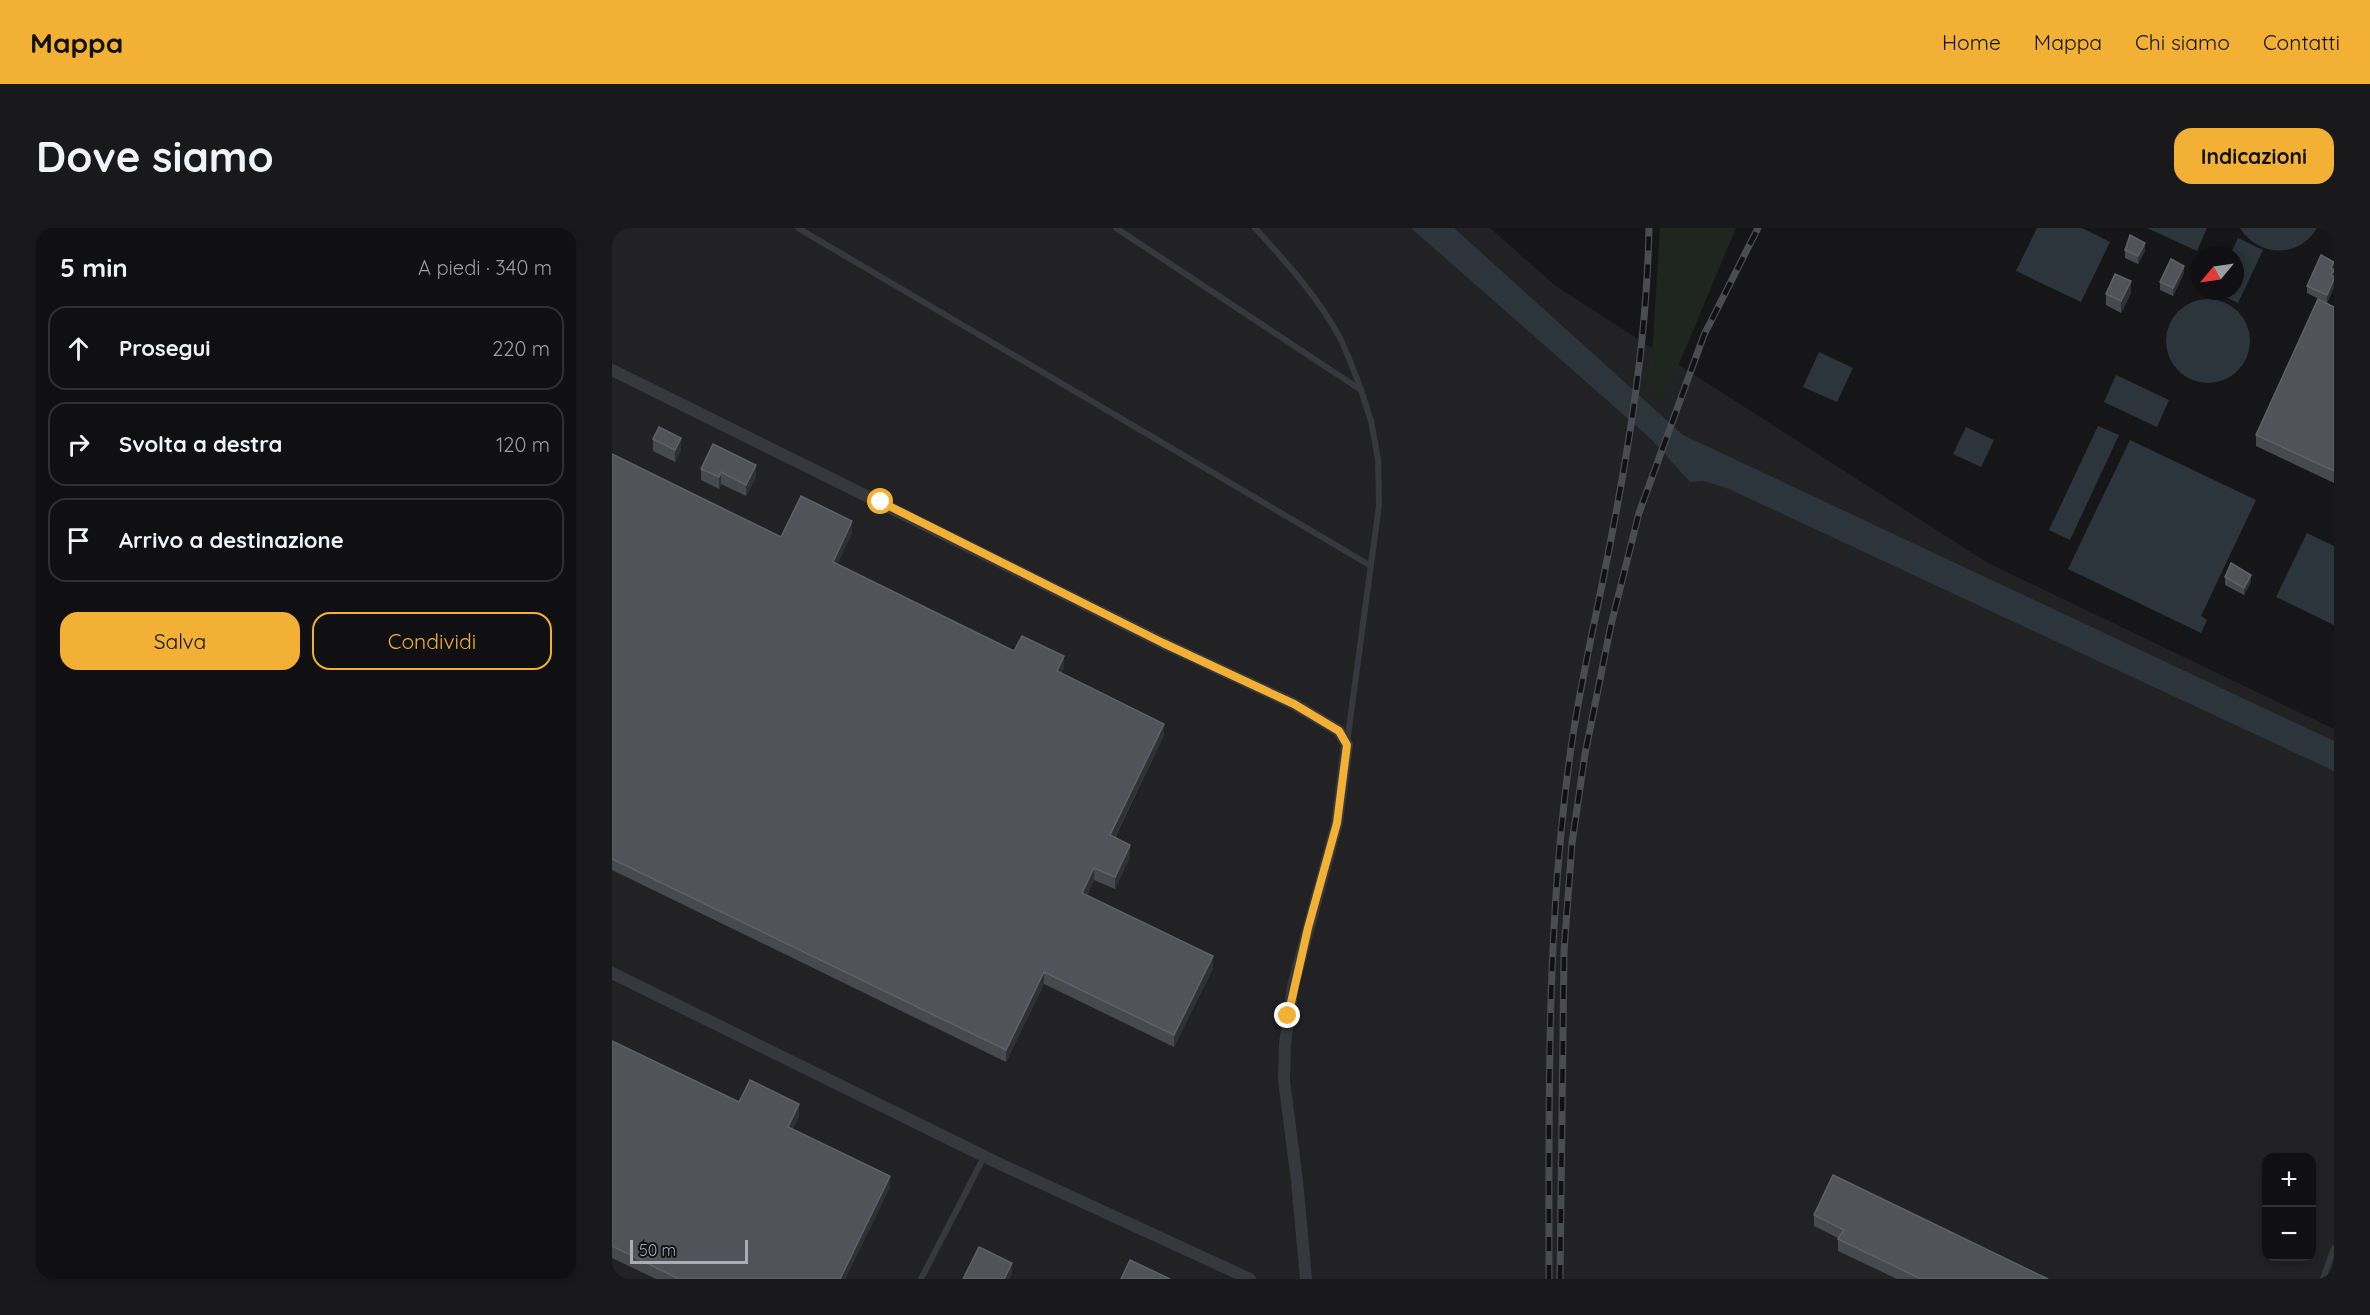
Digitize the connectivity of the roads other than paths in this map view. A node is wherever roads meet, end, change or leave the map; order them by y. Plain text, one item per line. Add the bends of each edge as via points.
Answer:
1 (798, 228) edge
2 (1116, 228) edge
3 (1255, 228) edge
4 (612, 370) edge
5 (1361, 390) junction
6 (1371, 566) junction
7 (1347, 745) junction
8 (612, 973) edge
9 (985, 1156) junction
10 (2334, 1248) edge
11 (921, 1279) edge
12 (1250, 1279) edge
13 (1306, 1279) edge
14 (2323, 1279) edge

1 - 6 lane
2 - 5 lane
3 - 5 lane via 1292,268 1340,338
4 - 7 street via 1294,704 1339,731
5 - 6 lane via 1378,459 1379,505
6 - 7 lane
7 - 13 street via 1337,823 1293,986 1285,1044 1284,1080
8 - 9 street
9 - 11 lane
9 - 12 street
10 - 14 lane

